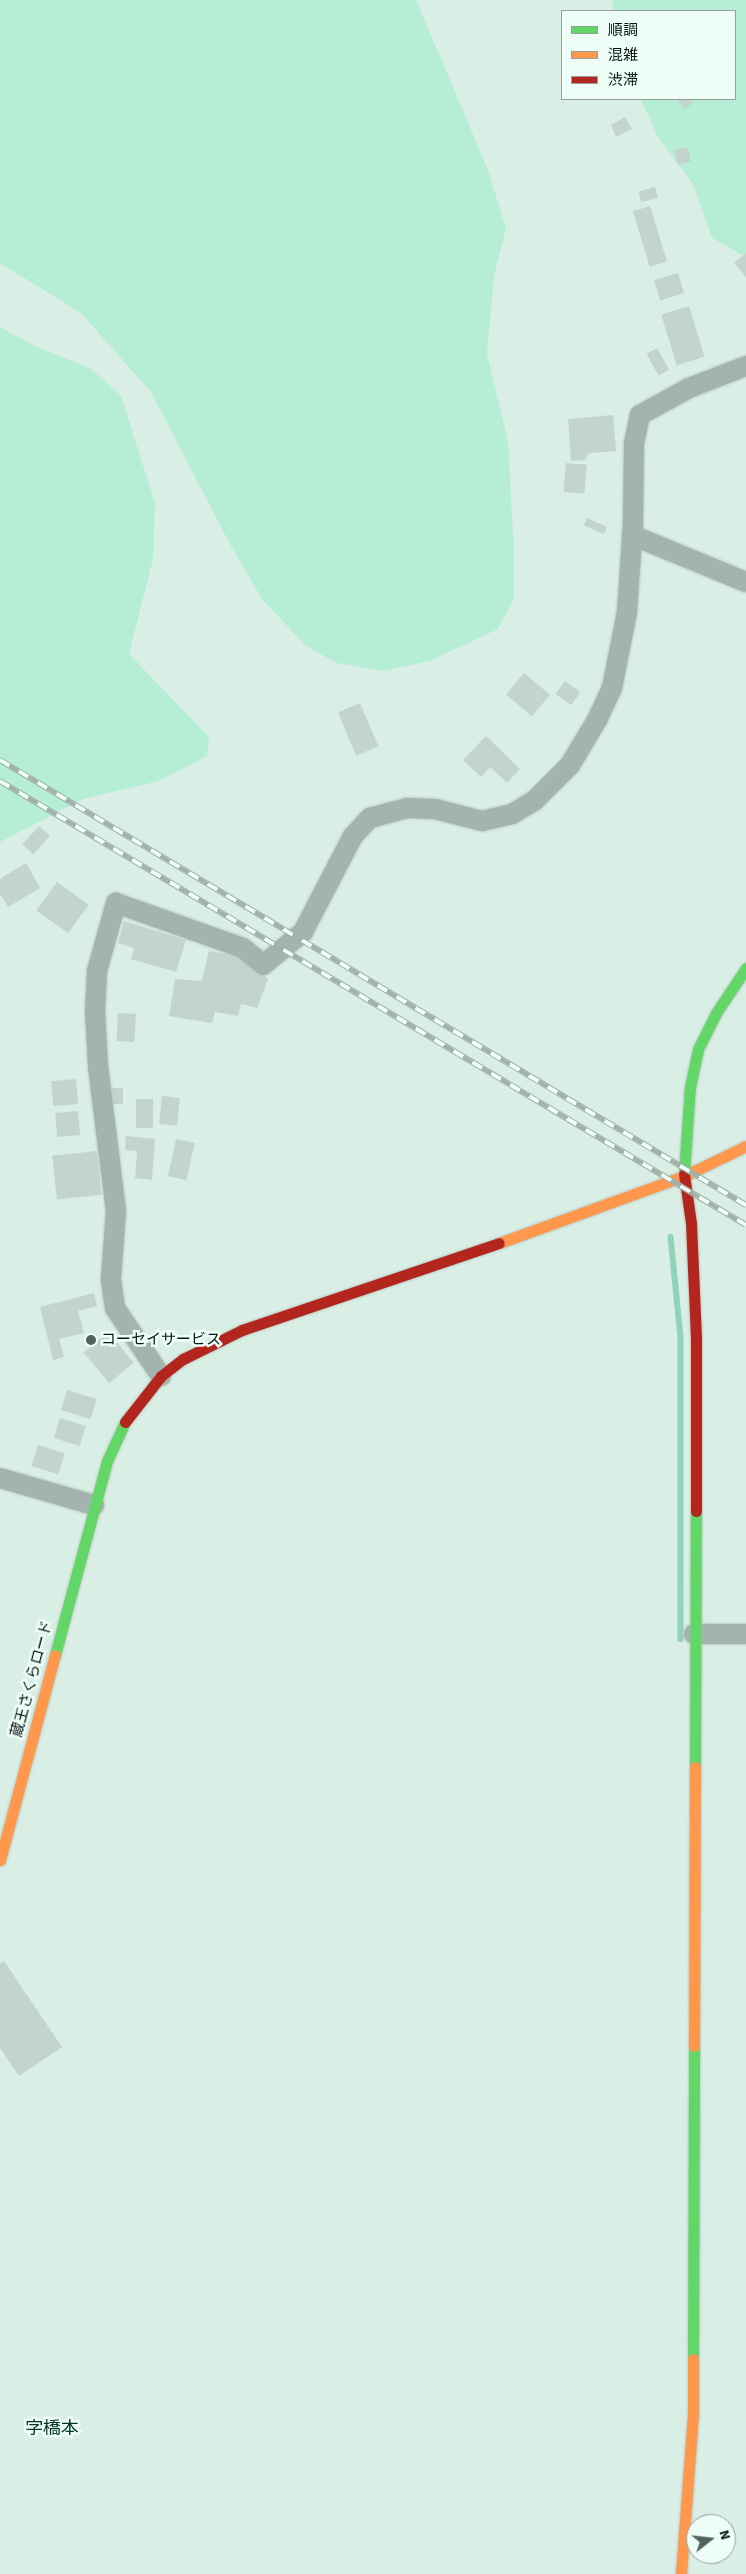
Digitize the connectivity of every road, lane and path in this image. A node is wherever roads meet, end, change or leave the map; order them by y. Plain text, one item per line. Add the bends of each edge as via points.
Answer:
1 (746, 366) edge
2 (632, 535) junction
3 (746, 582) edge
4 (746, 968) edge
5 (746, 1146) edge
6 (684, 1176) junction
7 (161, 1376) junction
8 (0, 1478) edge
9 (94, 1505) junction
10 (694, 1634) junction
11 (746, 1634) edge
12 (0, 1860) edge
13 (681, 2574) edge

1 - 2 street via 689,388 640,415 634,443
2 - 3 street
2 - 7 street via 627,612 612,688 570,765 534,801 512,814 482,821 435,809 407,808 370,818 352,836 303,932 263,964 243,948 116,903 97,971 95,1010 98,1066 116,1211 111,1278 115,1308
4 - 6 street via 716,1013 698,1049 690,1087
5 - 6 street, 蔵王さくらロード
6 - 7 street, 蔵王さくらロード via 589,1213 242,1330 191,1355
6 - 10 street via 692,1223 696,1337
7 - 9 street, 蔵王さくらロード via 140,1399 121,1428
8 - 9 street
9 - 12 street, 蔵王さくらロード
10 - 11 street
10 - 13 street via 693,2416

